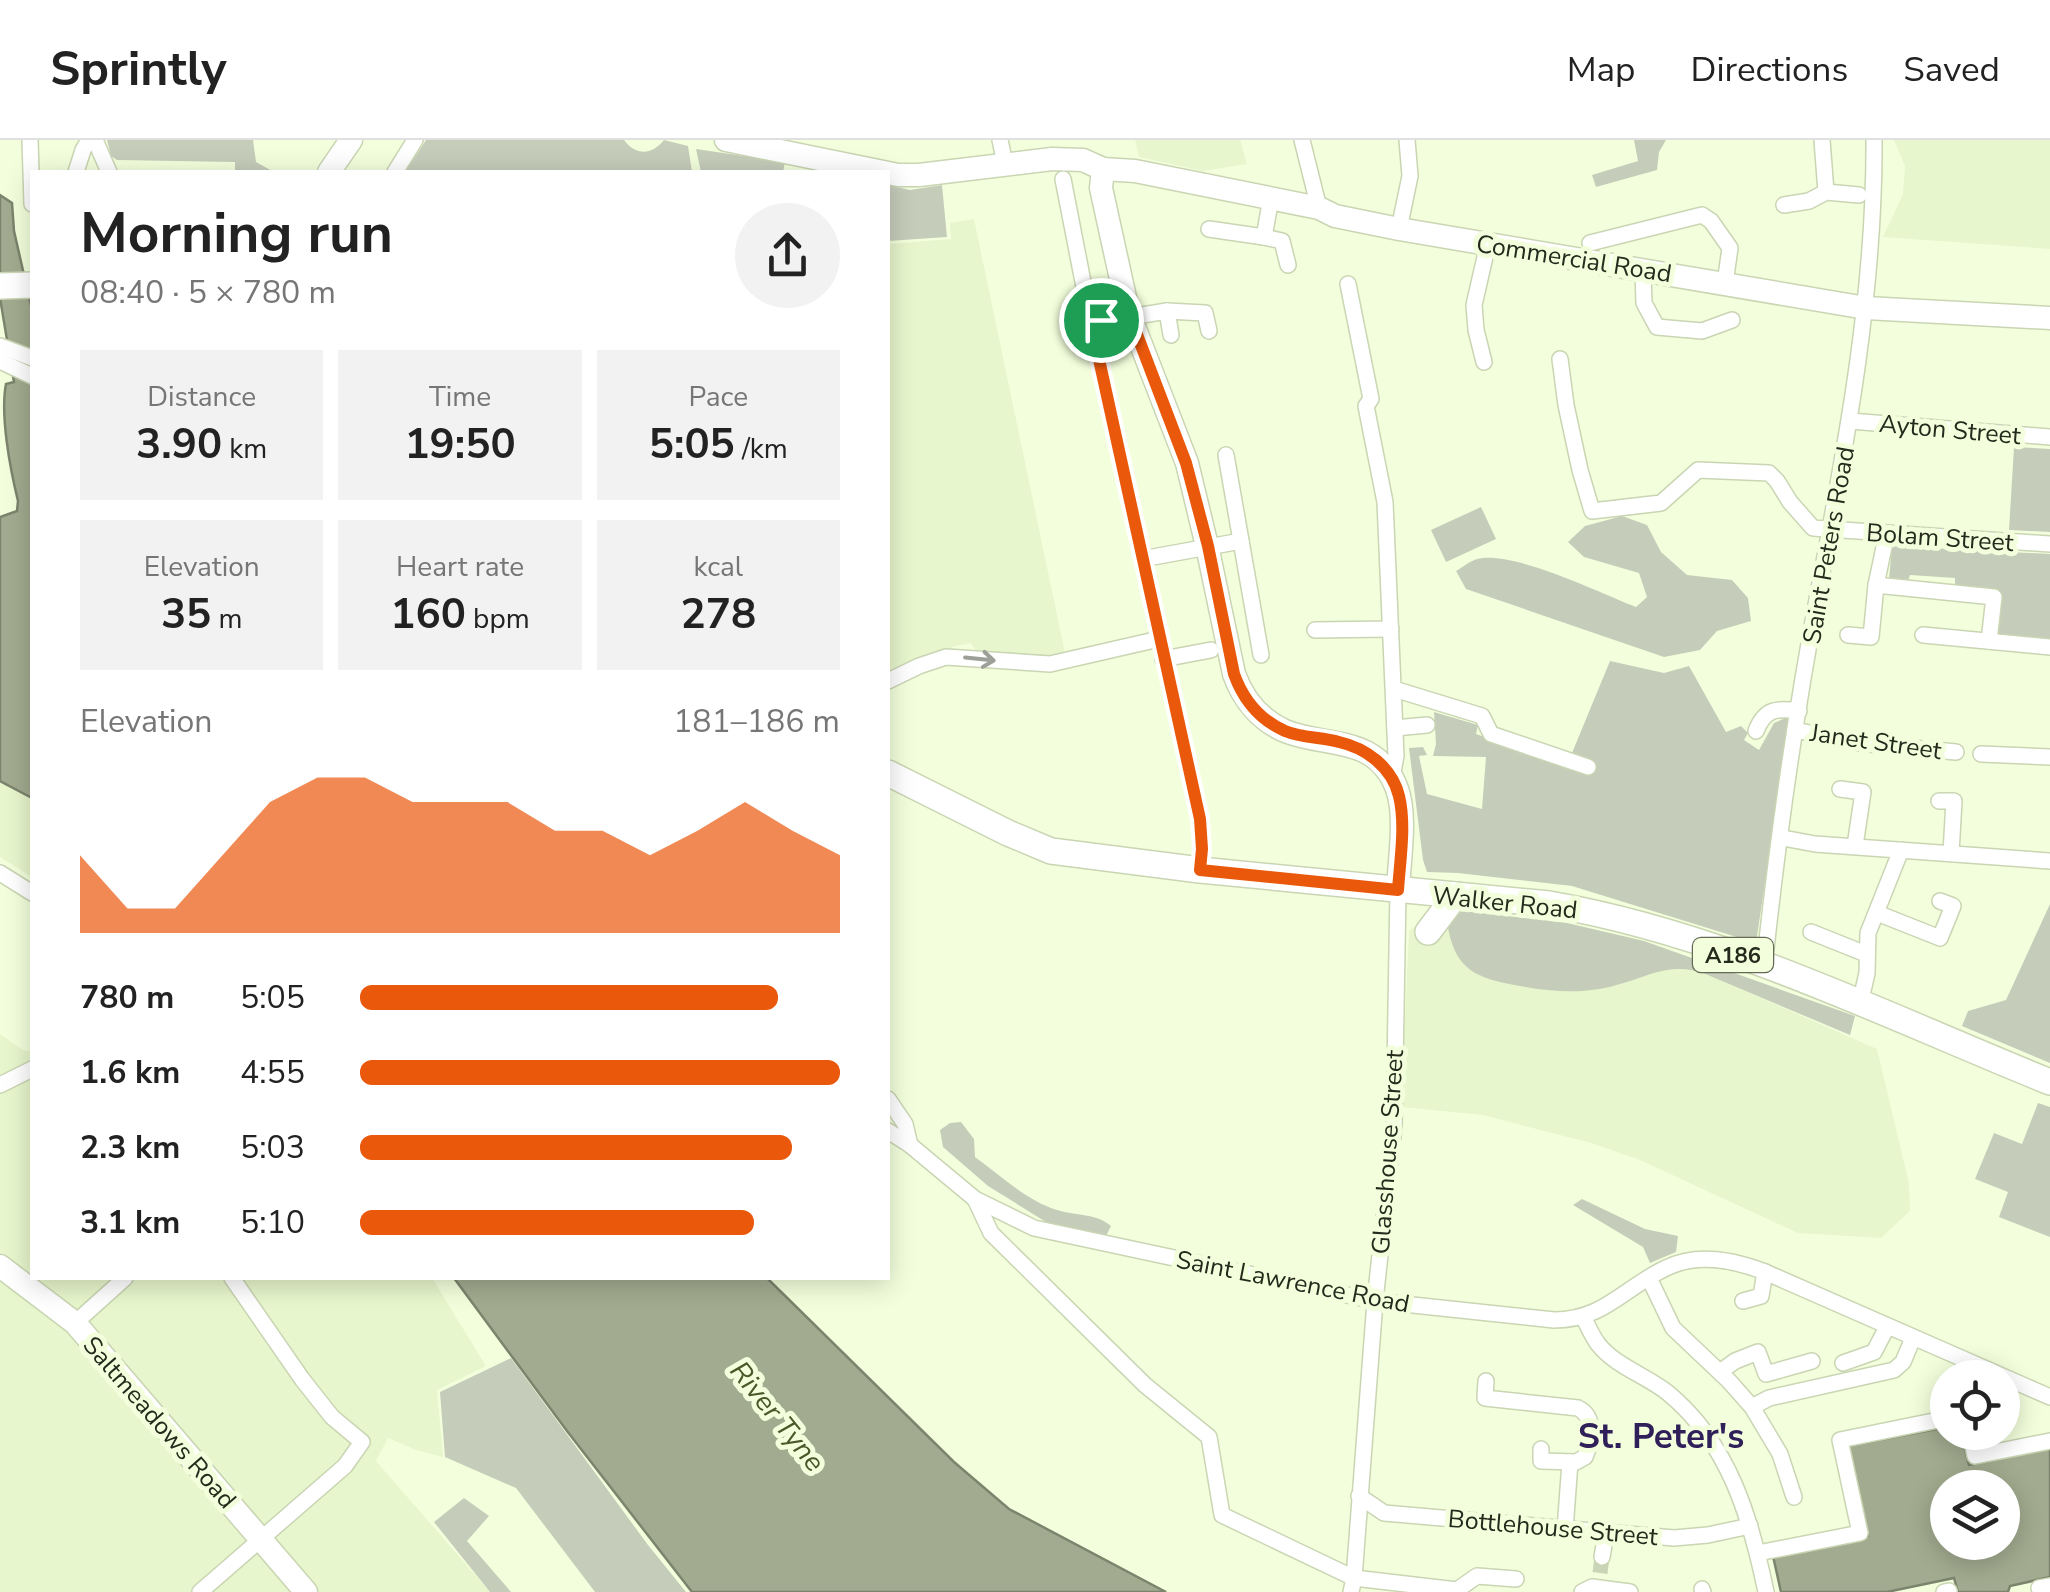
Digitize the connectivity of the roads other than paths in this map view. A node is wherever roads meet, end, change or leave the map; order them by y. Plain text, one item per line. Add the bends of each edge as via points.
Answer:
1 (30, 140) edge
2 (92, 140) edge
3 (351, 140) edge
4 (415, 140) edge
5 (728, 140) edge
6 (1000, 140) edge
7 (1302, 140) edge
8 (1406, 140) edge
9 (1822, 140) edge
10 (1874, 140) edge
11 (1005, 164) junction
12 (1102, 169) junction
13 (31, 170) edge
14 (77, 170) edge
15 (108, 170) edge
16 (330, 170) edge
17 (396, 170) edge
18 (878, 170) edge
19 (890, 172) edge
20 (1063, 179) dead end
21 (1826, 192) junction
22 (1859, 196) dead end
23 (1271, 198) junction
24 (1784, 206) dead end
25 (1320, 208) junction
26 (1209, 229) dead end
27 (1399, 229) junction
28 (1264, 238) junction
29 (1590, 242) dead end
30 (1488, 244) junction
31 (1288, 265) dead end
32 (1644, 270) junction
33 (1725, 283) junction
34 (1348, 284) dead end
35 (0, 286) edge
36 (30, 286) edge
37 (1866, 308) junction
38 (1167, 311) junction
39 (1129, 314) junction
40 (2050, 318) edge
41 (1732, 320) dead end
42 (1091, 323) junction
43 (1208, 331) dead end
44 (1170, 335) dead end
45 (4, 355) edge
46 (30, 358) edge
47 (1560, 359) dead end
48 (1484, 362) dead end
49 (30, 374) edge
50 (1850, 421) junction
51 (2050, 437) edge
52 (1226, 455) dead end
53 (1831, 530) junction
54 (1887, 533) junction
55 (1241, 541) junction
56 (2050, 544) edge
57 (1208, 546) junction
58 (1142, 559) junction
59 (1876, 585) junction
60 (1391, 629) junction
61 (1315, 630) dead end
62 (1848, 635) dead end
63 (1924, 635) dead end
64 (1159, 639) junction
65 (1989, 641) junction
66 (2050, 647) edge
67 (1210, 650) dead end
68 (1261, 655) dead end
69 (1163, 660) junction
70 (890, 680) edge
71 (1394, 689) junction
72 (1799, 711) junction
73 (1427, 725) dead end
74 (1395, 728) junction
75 (1796, 730) junction
76 (1756, 731) dead end
77 (1956, 752) dead end
78 (1981, 754) dead end
79 (2050, 758) edge
80 (1588, 767) dead end
81 (890, 774) edge
82 (1392, 777) junction
83 (1840, 789) dead end
84 (1939, 800) dead end
85 (1783, 838) dead end
86 (1856, 846) junction
87 (1901, 850) junction
88 (1951, 854) junction
89 (2050, 861) edge
90 (1200, 870) junction
91 (0, 873) edge
92 (1398, 890) junction
93 (30, 892) edge
94 (1456, 896) junction
95 (1940, 901) dead end
96 (1876, 912) junction
97 (1428, 932) dead end
98 (1812, 932) dead end
99 (1766, 948) dead end
100 (1866, 954) junction
101 (1860, 1004) junction
102 (30, 1070) edge
103 (2050, 1082) edge
104 (0, 1085) edge
105 (890, 1101) edge
106 (890, 1132) edge
107 (910, 1145) junction
108 (975, 1199) junction
109 (0, 1266) edge
110 (1765, 1272) junction
111 (1649, 1278) junction
112 (123, 1280) edge
113 (233, 1280) edge
114 (1375, 1301) junction
115 (1743, 1302) dead end
116 (1583, 1317) junction
117 (75, 1323) junction
118 (1887, 1327) junction
119 (1913, 1338) junction
120 (1812, 1361) dead end
121 (1843, 1363) dead end
122 (1720, 1372) junction
123 (1486, 1381) dead end
124 (2050, 1397) edge
125 (1752, 1407) junction
126 (1930, 1422) edge
127 (2050, 1441) edge
128 (2020, 1447) edge
129 (1542, 1449) dead end
130 (1974, 1450) edge
131 (2005, 1450) edge
132 (1570, 1462) junction
133 (1359, 1496) junction
134 (1794, 1497) dead end
135 (1750, 1526) junction
136 (1565, 1530) junction
137 (1606, 1533) junction
138 (260, 1538) junction
139 (1758, 1553) junction
140 (1596, 1577) edge
141 (1516, 1580) dead end
142 (1353, 1585) edge
143 (1415, 1589) edge
144 (1457, 1591) edge
145 (200, 1592) edge
146 (306, 1592) edge
147 (1630, 1592) edge
148 (1766, 1592) edge

1 - 13 street
2 - 14 street
2 - 15 street
3 - 16 street
4 - 17 street
5 - 18 street, Commercial Road
6 - 11 street
7 - 25 street
8 - 27 street via 1410,176
9 - 21 street
10 - 37 street, Saint Peters Road
11 - 12 street, Commercial Road via 1083,160
11 - 19 street, Commercial Road via 920,176
12 - 23 street, Commercial Road
12 - 39 street
20 - 42 street
21 - 22 street
21 - 24 street
23 - 25 street, Commercial Road
23 - 28 street
25 - 27 street, Commercial Road
26 - 28 street
27 - 30 street, Commercial Road
28 - 31 street via 1282,241
29 - 33 street via 1702,215 1730,248
30 - 32 street, Commercial Road
30 - 48 street via 1474,305
32 - 33 street, Commercial Road
32 - 41 street via 1644,303 1657,326 1702,331
33 - 37 street, Commercial Road
34 - 60 street via 1385,502
35 - 36 main road
37 - 40 street, Commercial Road
37 - 50 street, Saint Peters Road
38 - 39 street
38 - 43 street via 1205,313
38 - 44 street
39 - 42 street
39 - 57 street via 1186,463
42 - 58 street
45 - 46 street
45 - 49 street
47 - 53 street via 1592,511 1661,503 1698,470 1769,474 1814,528
50 - 51 street, Ayton Street
50 - 53 street, Saint Peters Road
52 - 55 street
53 - 54 street, Bolam Street
53 - 72 street, Saint Peters Road
54 - 56 street, Bolam Street
54 - 59 street
55 - 57 street
55 - 68 street
57 - 58 street
57 - 82 street via 1234,674 1254,710 1285,731 1355,746
58 - 64 street
59 - 62 street via 1871,638
59 - 65 street via 1994,596
60 - 61 street
60 - 71 street
63 - 65 street
64 - 69 street
70 -> 64 street via 946,657 1050,664
65 - 66 street
67 - 69 street
69 - 90 street via 1200,819
71 - 74 street
71 - 80 street via 1482,716 1491,734
72 - 75 street, Saint Peters Road
72 - 76 street via 1778,708 1761,718
73 - 74 street
74 - 82 street
75 - 77 street, Janet Street
75 - 99 street, Saint Peters Road
78 - 79 street
81 - 90 main road, Walker Road / A186 via 1051,851
82 - 92 street via 1401,806
83 - 86 street via 1863,792
84 - 88 street via 1954,802
85 - 86 street
86 - 87 street
87 - 88 street
87 - 96 street
88 - 89 street
90 - 92 main road, Walker Road / A186
91 - 93 street
92 - 94 main road, Walker Road / A186
92 - 114 street, Glasshouse Street via 1394,1128
94 - 97 main road
94 - 101 main road, Walker Road / A186 via 1606,914 1678,934
95 - 96 street via 1953,906 1940,938
96 - 100 street
98 - 100 street
100 - 101 street
101 - 103 main road, Walker Road / A186
102 - 104 street
105 - 107 street via 906,1124
106 - 107 street
107 - 108 street
108 - 114 street, Saint Lawrence Road via 1034,1228
108 - 142 street via 991,1233 1145,1385 1209,1436 1222,1515
109 - 117 street, Saltmeadows Road
110 - 111 street, Saint Lawrence Road via 1699,1259
110 - 115 street via 1760,1296
110 - 118 street, Saint Lawrence Road
111 - 116 street, Saint Lawrence Road
111 - 122 street via 1674,1328
112 - 117 street
113 - 138 street via 332,1418 362,1442 345,1466
114 - 116 street, Saint Lawrence Road via 1554,1320
114 - 133 street, Glasshouse Street
116 - 135 street via 1604,1351 1666,1392 1700,1425 1727,1467
117 - 138 street, Saltmeadows Road
118 - 119 street, Saint Lawrence Road
118 - 121 street via 1874,1352
119 - 124 street, Saint Lawrence Road
119 - 125 street via 1894,1370
120 - 122 street via 1766,1374 1758,1352
122 - 125 street
123 - 132 street via 1485,1404 1583,1410 1591,1423 1588,1452
125 - 134 street via 1780,1454
126 - 139 street via 1840,1440 1860,1533
127 - 128 street
129 - 132 street via 1540,1461
130 - 131 street via 1975,1456
132 - 136 street
133 - 136 street, Bottlehouse Street via 1384,1512
133 - 142 street, Glasshouse Street
135 - 137 street, Bottlehouse Street via 1690,1537
135 - 139 street
136 - 137 street, Bottlehouse Street
137 - 140 street
138 - 145 street
138 - 146 street, Saltmeadows Road
139 - 148 street
140 - 147 street
141 - 144 street via 1477,1576
142 - 143 street
143 - 144 street

